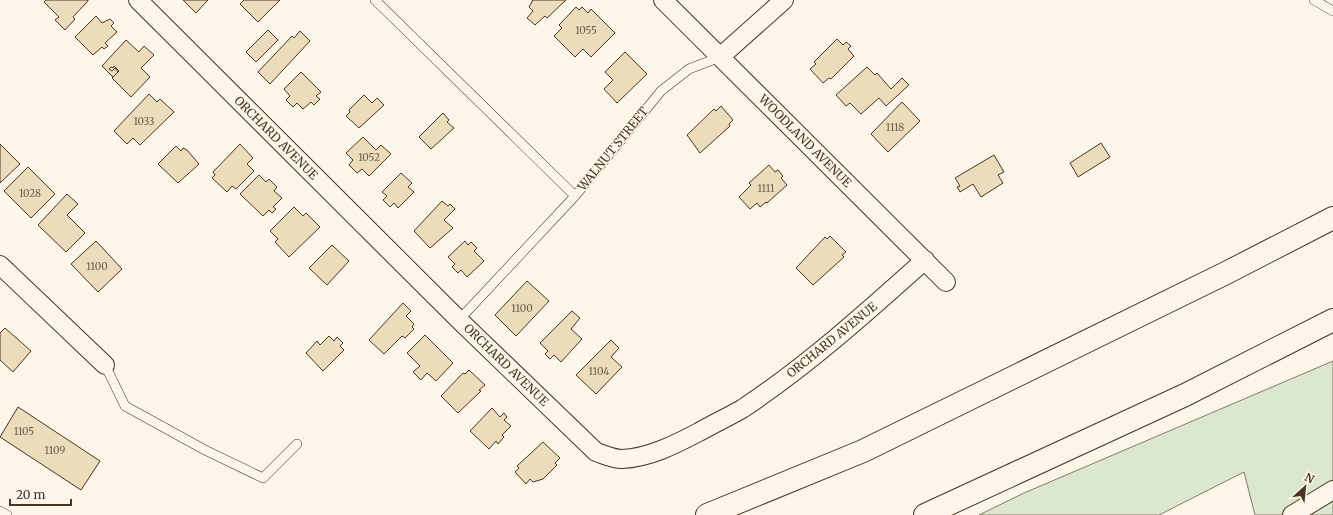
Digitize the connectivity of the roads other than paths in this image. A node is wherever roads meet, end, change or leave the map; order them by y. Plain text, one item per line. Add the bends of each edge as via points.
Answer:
1 (138, 0) edge
2 (375, 0) edge
3 (663, 0) edge
4 (784, 0) edge
5 (1314, 0) edge
6 (1333, 12) edge
7 (720, 57) junction
8 (575, 196) junction
9 (1333, 218) edge
10 (925, 260) junction
11 (2, 271) edge
12 (946, 282) dead end
13 (459, 320) junction
14 (1333, 320) edge
15 (105, 365) joint
16 (297, 444) dead end
17 (1333, 490) edge
18 (0, 511) edge
19 (7, 515) edge
20 (707, 515) edge
21 (925, 515) edge
22 (1292, 515) edge

1 - 13 street, ORCHARD AVENUE
2 - 8 lane
3 - 7 street, WOODLAND AVENUE
4 - 7 street, WALNUT STREET
5 - 6 lane
7 - 8 lane, WALNUT STREET via 689,69 661,91
7 - 10 street, WOODLAND AVENUE
8 - 13 lane, WALNUT STREET
9 - 20 highway via 863,451
10 - 12 street, WOODLAND AVENUE
10 - 13 street, ORCHARD AVENUE via 798,368 741,409 682,441 655,452 623,459 596,452
11 - 15 street
14 - 21 highway via 1178,398
15 - 16 lane via 125,406 205,450 263,478
17 - 22 street
18 - 19 lane

